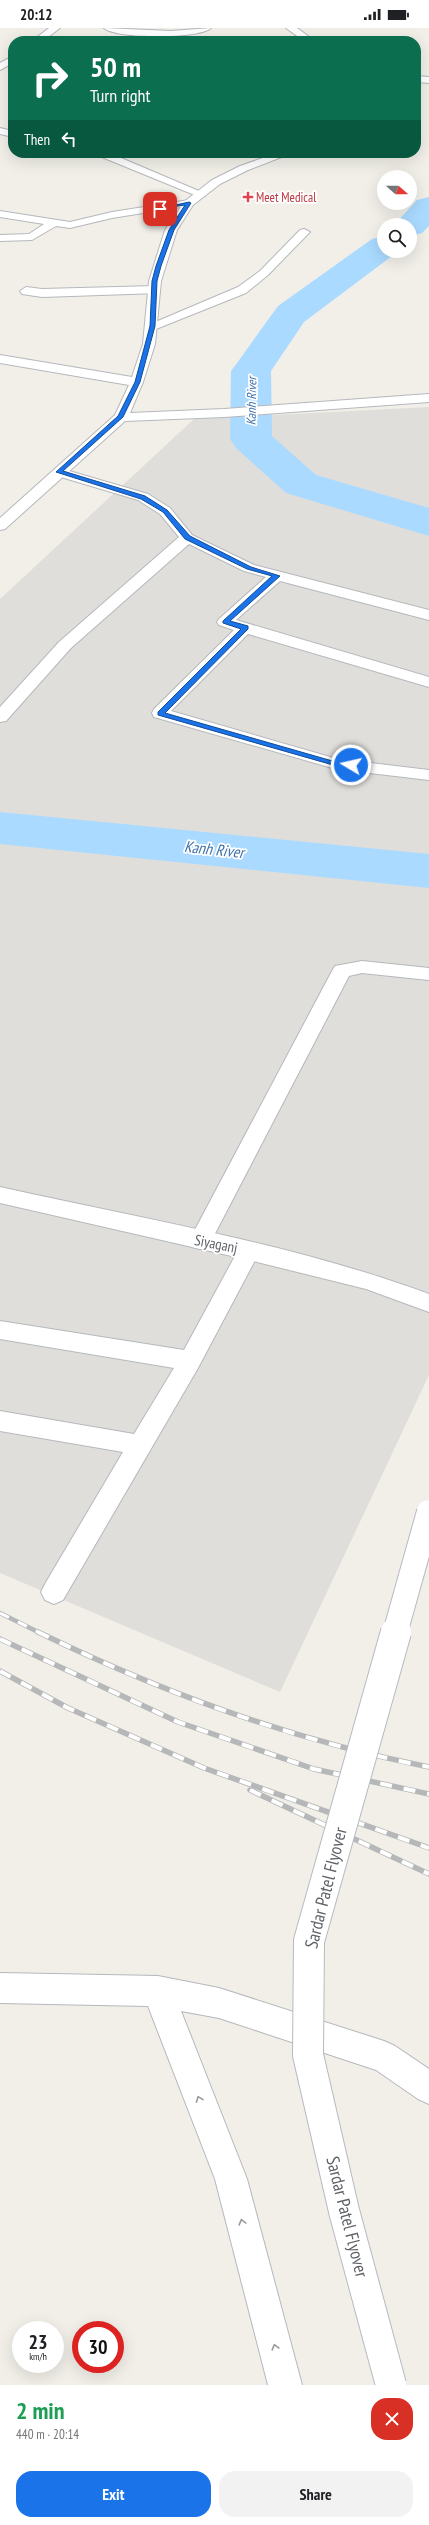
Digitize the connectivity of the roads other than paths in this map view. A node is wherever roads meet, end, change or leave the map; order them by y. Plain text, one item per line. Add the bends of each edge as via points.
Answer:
1 (55, 28) edge
2 (109, 28) edge
3 (206, 28) edge
4 (291, 28) edge
5 (136, 32) junction
6 (44, 36) edge
7 (132, 36) edge
8 (303, 36) edge
9 (8, 61) edge
10 (0, 67) edge
11 (113, 158) edge
12 (126, 158) edge
13 (273, 158) edge
14 (122, 161) junction
15 (201, 194) junction
16 (189, 203) junction
17 (0, 214) edge
18 (55, 222) junction
19 (304, 232) dead end
20 (0, 238) edge
21 (26, 290) dead end
22 (155, 290) junction
23 (152, 326) junction
24 (0, 359) edge
25 (137, 382) junction
26 (427, 398) edge
27 (121, 417) junction
28 (59, 472) junction
29 (2, 522) edge
30 (187, 538) junction
31 (276, 576) junction
32 (429, 615) edge
33 (245, 628) junction
34 (429, 682) edge
35 (0, 716) edge
36 (429, 774) edge
37 (429, 974) edge
38 (0, 1195) edge
39 (200, 1241) junction
40 (249, 1251) junction
41 (429, 1303) edge
42 (0, 1330) edge
43 (190, 1361) junction
44 (0, 1420) edge
45 (140, 1445) junction
46 (429, 1512) edge
47 (54, 1592) dead end
48 (0, 1988) edge
49 (158, 1991) junction
50 (429, 2088) edge
51 (285, 2385) edge
52 (391, 2385) edge

1 - 6 street
2 - 5 street
3 - 5 street via 186,32
4 - 8 street
5 - 7 street
9 - 10 street
11 - 14 street
12 - 14 street
13 - 15 street via 216,182
14 - 15 street
15 - 16 street
16 - 18 street via 112,215 70,225
16 - 22 street via 171,230 159,266
17 - 18 street
18 - 20 street via 32,238
19 - 23 street via 264,273 242,290
21 - 22 street via 42,293
22 - 23 street
23 - 25 street
24 - 25 street
25 - 27 street
26 - 27 street via 224,413
27 - 28 street
28 - 29 street
28 - 30 street via 143,497 165,511
30 - 31 street via 249,568
30 - 35 street via 65,645
31 - 32 street
31 - 33 street via 225,622
33 - 34 street
33 - 36 street via 160,714 336,764
37 - 39 street via 362,966 342,971
38 - 39 street, Siyaganj
39 - 40 street, Siyaganj
40 - 41 street, Siyaganj via 369,1281
40 - 43 street
42 - 43 street
43 - 45 street
44 - 45 street
45 - 47 street
46 - 52 street, Sardar Patel Flyover, bridge via 310,1941 308,2055 344,2211
48 - 49 street
49 - 50 street via 219,2003 384,2057
51 -> 49 street via 230,2179

